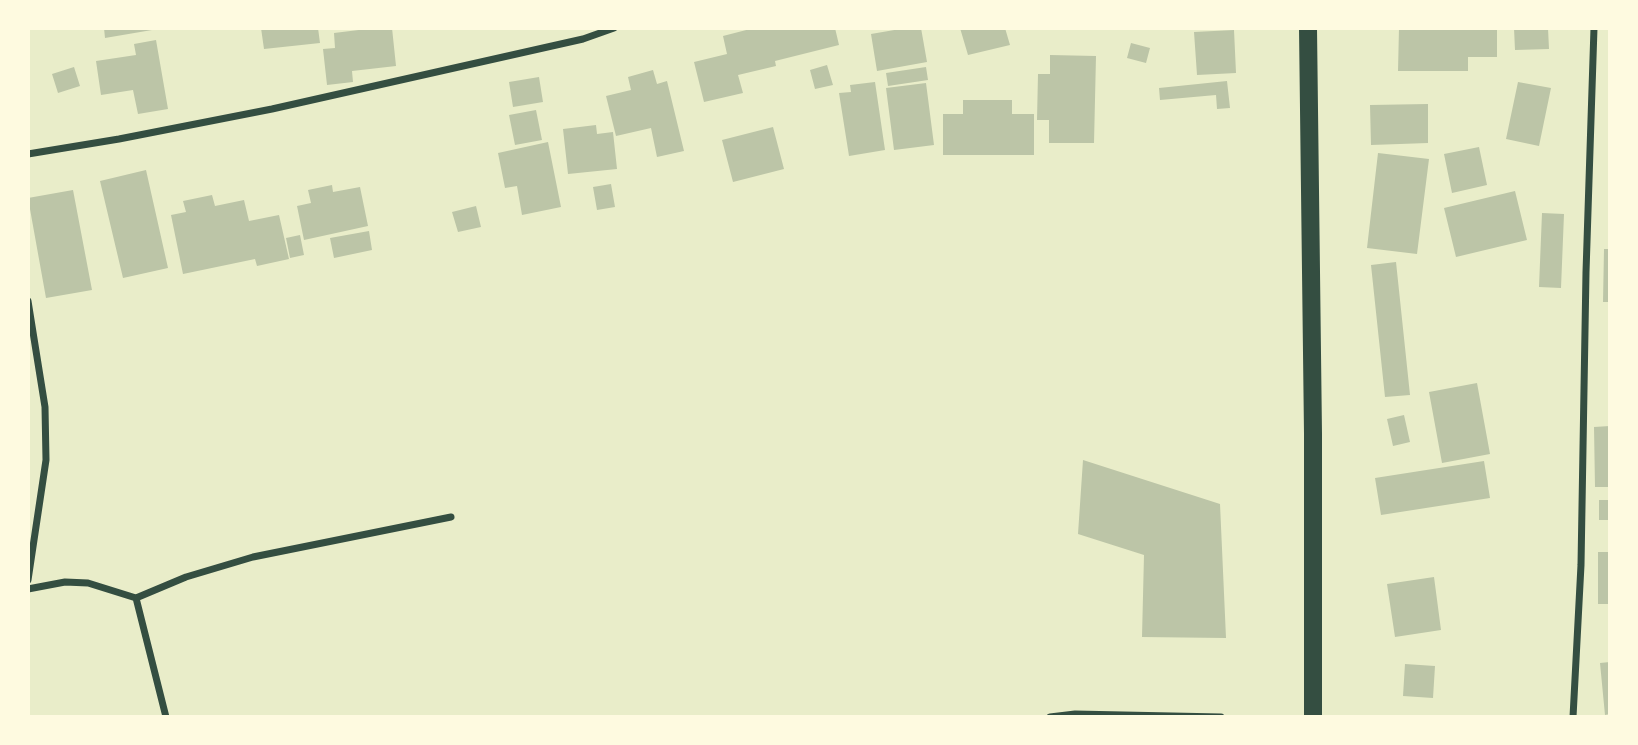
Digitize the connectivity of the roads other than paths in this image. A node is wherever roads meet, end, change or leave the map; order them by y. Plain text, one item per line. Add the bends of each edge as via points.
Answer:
1 (614, 28) edge
2 (1308, 28) edge
3 (1594, 28) edge
4 (28, 153) edge
5 (28, 301) edge
6 (452, 517) dead end
7 (28, 580) edge
8 (28, 589) edge
9 (136, 598) junction
10 (166, 717) edge
11 (1050, 717) edge
12 (1221, 717) edge
13 (1313, 717) edge
14 (1573, 717) edge

1 - 4 street via 272,109
2 - 13 main road
3 - 14 street
5 - 7 street via 45,407 46,460
6 - 9 street via 253,557
8 - 9 street via 88,583
9 - 10 street
11 - 12 street

